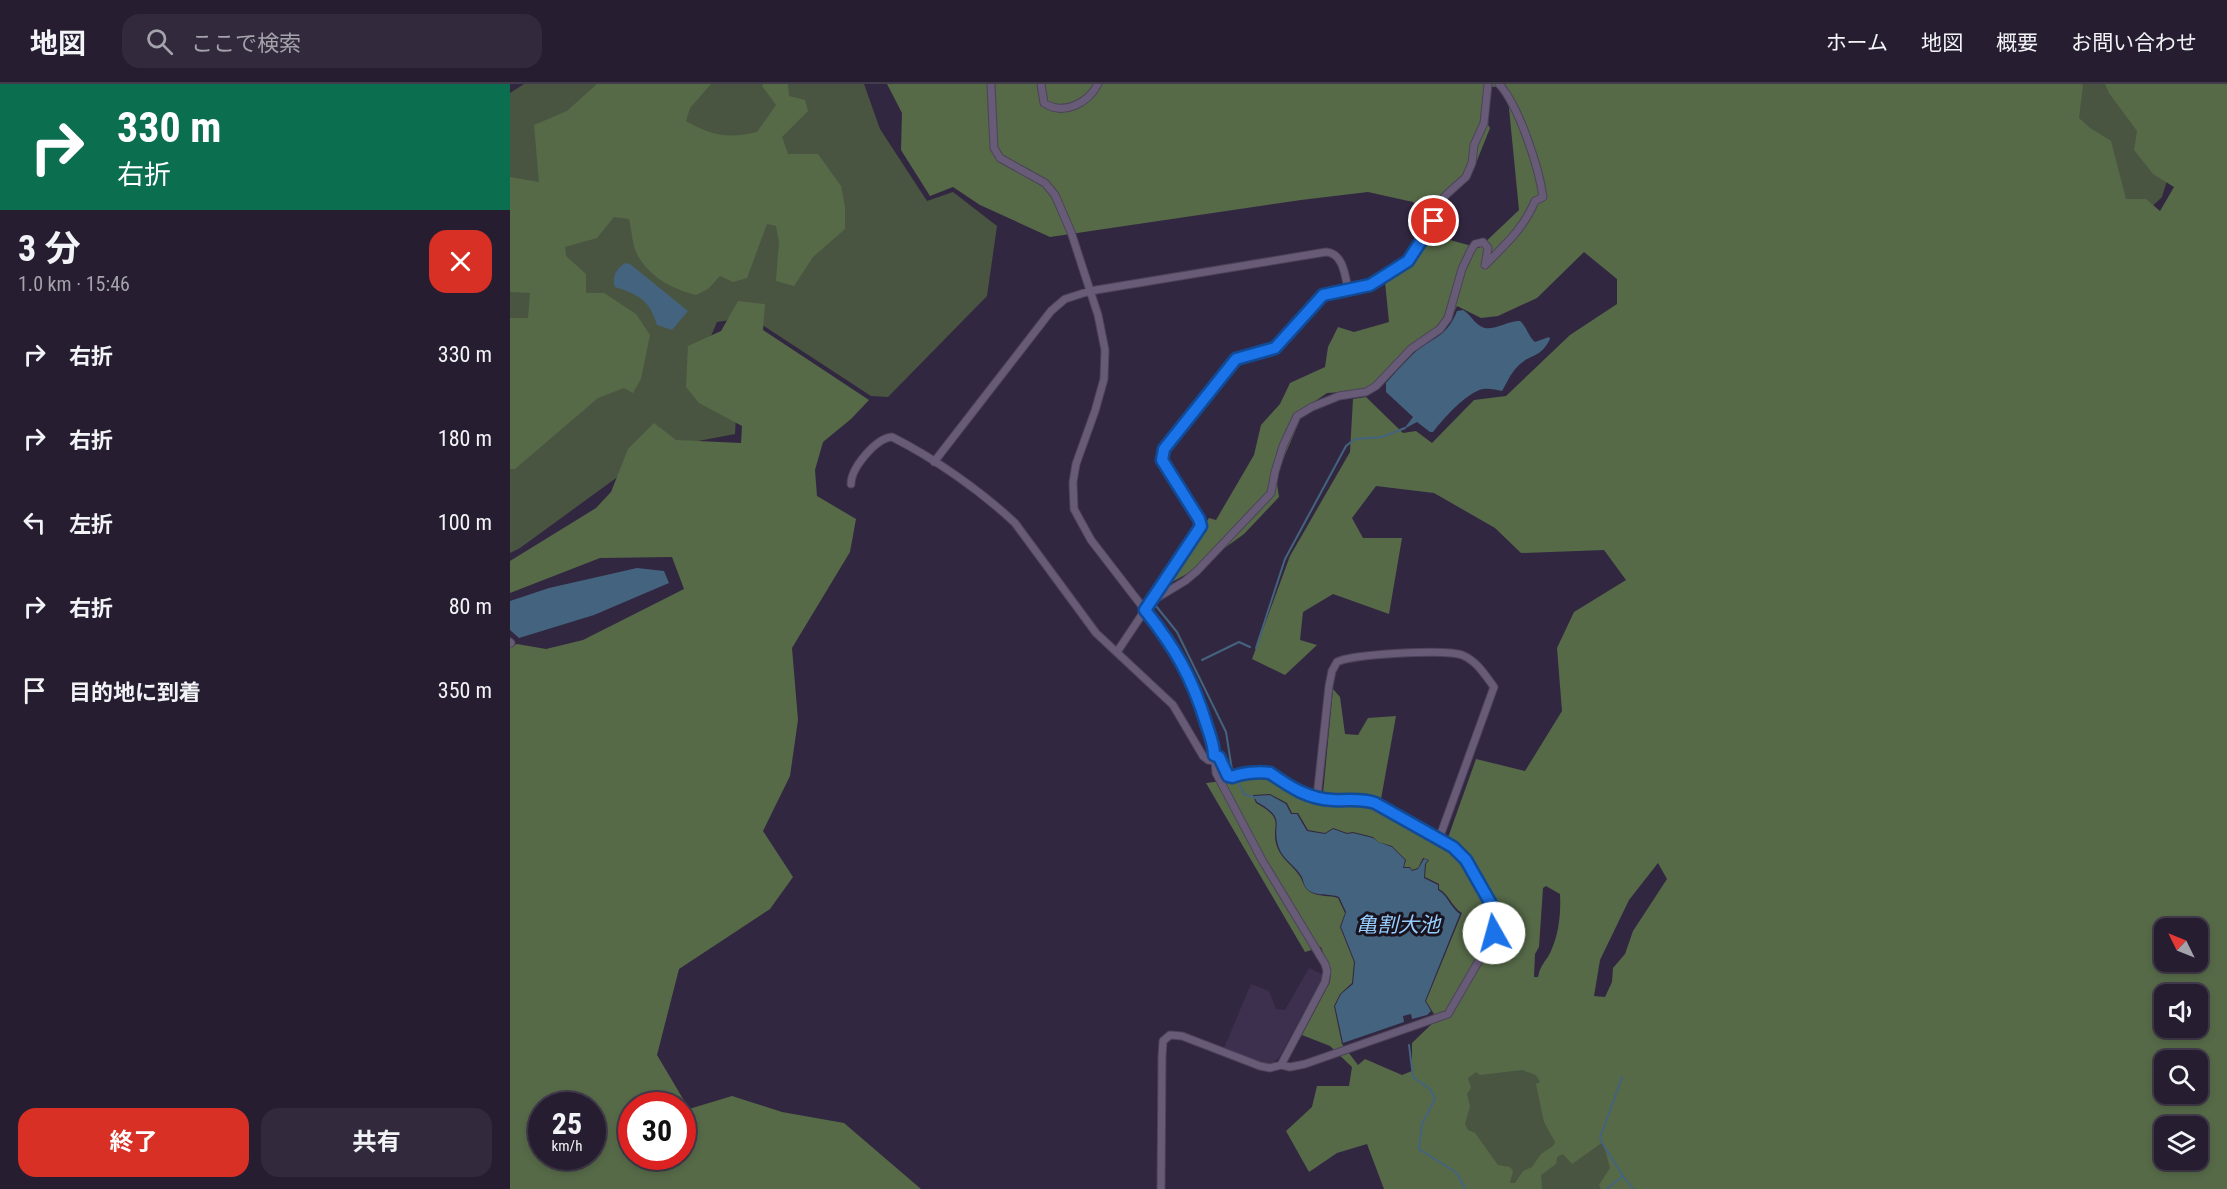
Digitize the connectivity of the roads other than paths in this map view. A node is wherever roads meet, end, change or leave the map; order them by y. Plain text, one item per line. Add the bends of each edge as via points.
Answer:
1 (991, 84) edge
2 (1041, 84) edge
3 (1098, 84) edge
4 (1488, 84) edge
5 (1499, 84) edge
6 (1348, 289) junction
7 (1090, 291) junction
8 (934, 462) junction
9 (851, 484) dead end
10 (1154, 598) junction
11 (1145, 610) junction
12 (1117, 652) junction
13 (1214, 758) junction
14 (1317, 797) junction
15 (1439, 839) junction
16 (1281, 1065) junction
17 (1161, 1189) edge

1 - 7 street via 994,147 1000,158 1045,183 1055,195 1063,208
2 - 3 street via 1044,103 1060,109 1090,97
4 - 6 street via 1484,123 1466,177 1437,205 1434,221 1411,259 1370,285
5 - 10 street via 1519,118 1539,174 1543,198 1535,201 1516,235 1485,265 1488,248 1483,242 1475,244 1462,269 1448,318 1376,386 1366,392 1339,396 1298,416 1283,446 1271,493 1197,571
6 - 7 street via 1338,256 1326,252
6 - 10 street via 1319,298 1275,348 1236,359 1164,449 1162,460 1201,526
7 - 8 street via 1056,304
7 - 11 street via 1105,350 1104,372 1098,403 1076,464 1074,509 1091,540
8 - 9 street via 902,442 885,437 853,473
8 - 12 street via 1015,523 1096,633
10 - 11 street
11 - 12 street
11 - 13 street via 1189,674
12 - 13 street via 1173,705 1203,756 1208,760
13 - 14 street via 1219,757 1228,776 1270,773 1303,795
13 - 16 street via 1216,773 1237,815 1327,971 1325,982
14 - 15 street via 1375,803
14 - 15 street via 1329,686 1337,662 1418,653 1461,655 1475,663 1494,687
15 - 16 street via 1466,860 1496,918 1492,938 1448,1014 1305,1064
16 - 17 street via 1260,1066 1182,1036 1170,1035 1163,1041

